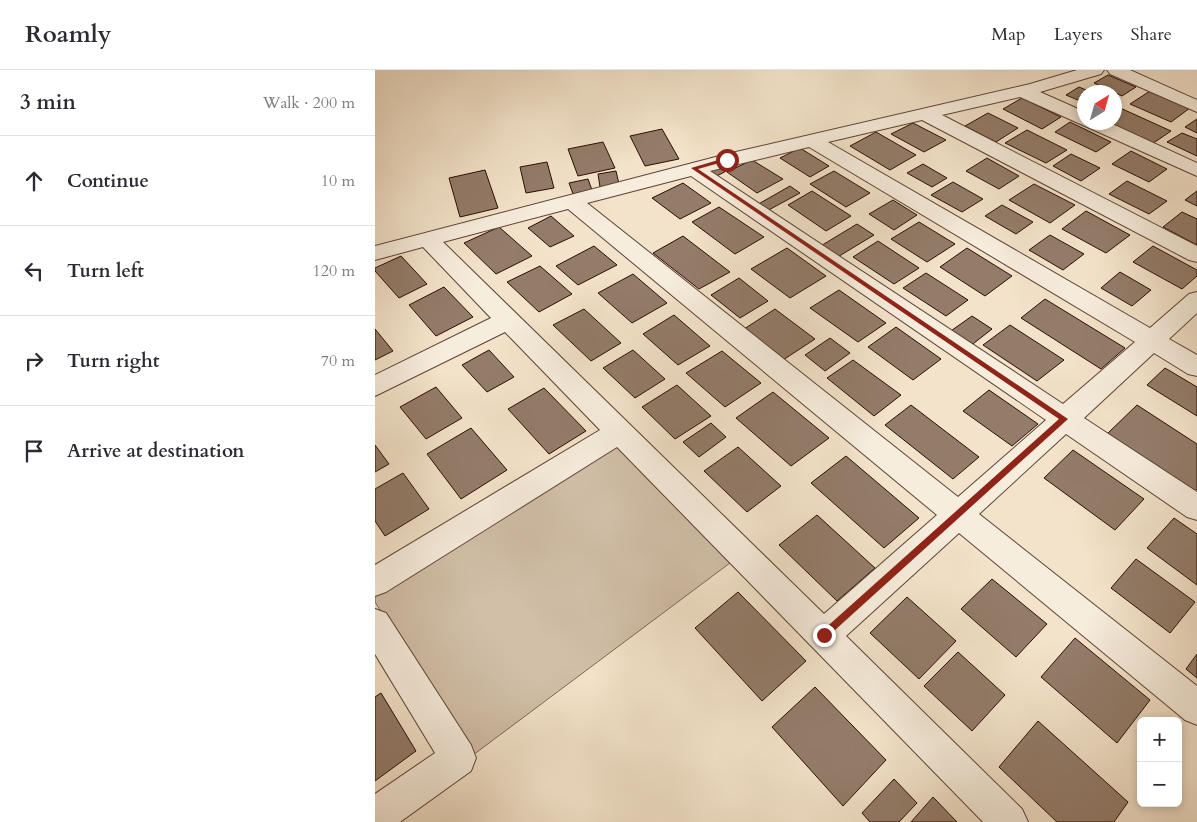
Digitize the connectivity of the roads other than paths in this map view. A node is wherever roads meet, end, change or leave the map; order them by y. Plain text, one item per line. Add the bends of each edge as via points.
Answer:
1 (1095, 70) edge
2 (1116, 70) edge
3 (1022, 91) junction
4 (1197, 107) edge
5 (923, 113) junction
6 (1077, 115) edge
7 (1110, 130) edge
8 (811, 140) junction
9 (694, 168) junction
10 (1197, 170) edge
11 (571, 201) junction
12 (427, 238) junction
13 (375, 253) edge
14 (1197, 256) edge
15 (1197, 300) edge
16 (508, 320) junction
17 (1151, 340) junction
18 (1197, 367) edge
19 (375, 386) edge
20 (1065, 419) junction
21 (619, 432) junction
22 (1197, 508) edge
23 (959, 514) junction
24 (375, 582) edge
25 (375, 624) edge
26 (824, 635) junction
27 (1197, 708) edge
28 (375, 817) edge
29 (1009, 822) edge

1 - 3 street
2 - 4 street
3 - 5 street
3 - 6 street
5 - 8 street
5 - 14 street
7 - 10 street
8 - 9 street
8 - 17 street
9 - 11 street
9 - 20 street
11 - 12 street
11 - 23 street
12 - 13 street
12 - 16 street
15 - 17 street
16 - 19 street
16 - 21 street
17 - 18 street
17 - 20 street
20 - 22 street
20 - 23 street
21 - 24 street
21 - 26 street
23 - 26 street
23 - 27 street
25 - 28 street via 457,758
26 - 29 street

